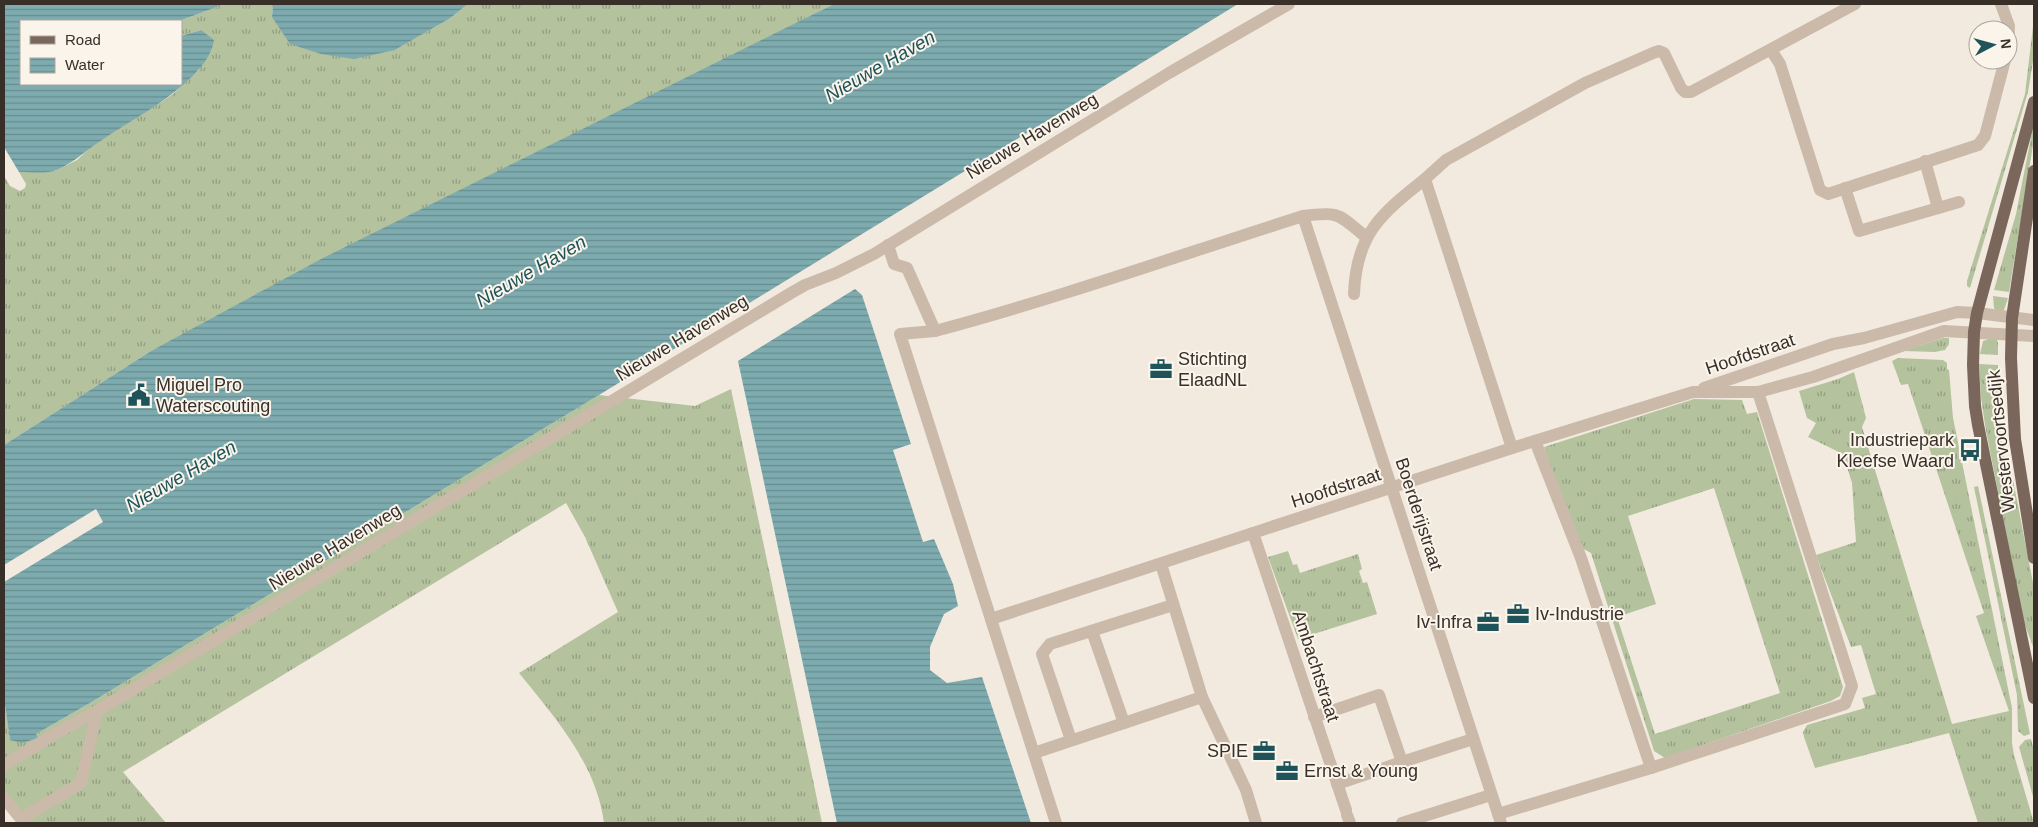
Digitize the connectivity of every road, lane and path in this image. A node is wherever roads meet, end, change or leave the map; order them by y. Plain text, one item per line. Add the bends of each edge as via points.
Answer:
1 (1289, 4) edge
2 (1855, 4) edge
3 (2001, 4) edge
4 (2007, 20) edge
5 (1771, 50) junction
6 (2002, 70) edge
7 (2034, 102) edge
8 (1925, 161) junction
9 (2034, 171) edge
10 (1425, 179) junction
11 (1845, 188) junction
12 (1958, 202) dead end
13 (1938, 208) junction
14 (1303, 216) junction
15 (1366, 236) junction
16 (888, 245) junction
17 (1354, 294) dead end
18 (1977, 313) junction
19 (2012, 318) junction
20 (2034, 320) edge
21 (935, 331) junction
22 (1974, 332) junction
23 (2011, 335) junction
24 (2034, 336) edge
25 (1864, 338) junction
26 (1870, 356) junction
27 (1693, 392) junction
28 (1758, 392) junction
29 (1534, 441) junction
30 (1512, 448) junction
31 (1392, 489) junction
32 (1253, 533) junction
33 (2034, 558) edge
34 (1161, 564) junction
35 (1173, 605) junction
36 (991, 619) junction
37 (1092, 631) junction
38 (1202, 697) junction
39 (2034, 698) edge
40 (97, 711) junction
41 (1314, 717) junction
42 (1124, 722) junction
43 (1473, 739) junction
44 (1071, 740) junction
45 (1034, 753) junction
46 (1402, 762) junction
47 (4, 765) edge
48 (1651, 768) junction
49 (1337, 784) junction
50 (1491, 795) junction
51 (4, 798) edge
52 (1348, 816) edge
53 (1499, 819) edge
54 (1056, 823) edge
55 (1256, 823) edge
56 (1402, 823) edge

1 - 16 street, Nieuwe Havenweg via 1169,73
2 - 5 street
3 - 4 street
5 - 10 street via 1696,90 1685,92 1664,53 1653,53 1567,92 1446,160
5 - 11 street via 1780,64 1820,190 1828,194
6 - 8 street via 1985,136 1978,145
7 - 18 main road, Westervoortsedijk
8 - 11 street
8 - 13 street
9 - 19 main road, Westervoortsedijk
10 - 15 street via 1386,210
10 - 30 street
11 - 13 street via 1859,231
12 - 13 street
14 - 15 street via 1328,212 1340,216
14 - 21 street via 1017,309
14 - 31 street, Boerderijstraat
15 - 17 street via 1354,274
16 - 21 street via 894,264 907,268
16 - 40 street, Nieuwe Havenweg via 791,293
18 - 19 street
18 - 22 main road, Westervoortsedijk
18 - 25 street via 1957,312
19 - 20 street
19 - 23 main road, Westervoortsedijk
21 - 36 street via 900,334
22 - 23 street
22 - 26 street via 1944,331
22 - 39 main road, Westervoortsedijk via 1975,406
23 - 24 street
23 - 33 main road, Westervoortsedijk via 2015,439
25 - 26 street
25 - 27 street, Hoofdstraat via 1818,349
26 - 28 street, Hoofdstraat
27 - 28 street, Hoofdstraat
27 - 29 street, Hoofdstraat
28 - 48 street via 1852,686 1845,704
29 - 30 street, Hoofdstraat
29 - 48 street via 1581,558
30 - 31 street, Hoofdstraat
31 - 32 street, Hoofdstraat
31 - 43 street, Boerderijstraat
32 - 34 street, Hoofdstraat
32 - 41 street, Ambachtstraat
34 - 35 street
34 - 36 street, Hoofdstraat
35 - 37 street
35 - 38 street
36 - 45 street
37 - 42 street
37 - 44 street via 1050,644 1042,654
38 - 42 street
38 - 55 street via 1246,790
40 - 47 street, Nieuwe Havenweg
40 - 51 street via 81,783 21,819
41 - 46 street via 1379,695
41 - 49 street, Ambachtstraat
42 - 44 street
43 - 46 street
43 - 50 street, Boerderijstraat
44 - 45 street
45 - 54 street
46 - 49 street
48 - 53 street
49 - 52 street, Ambachtstraat
50 - 53 street, Boerderijstraat
50 - 56 street

